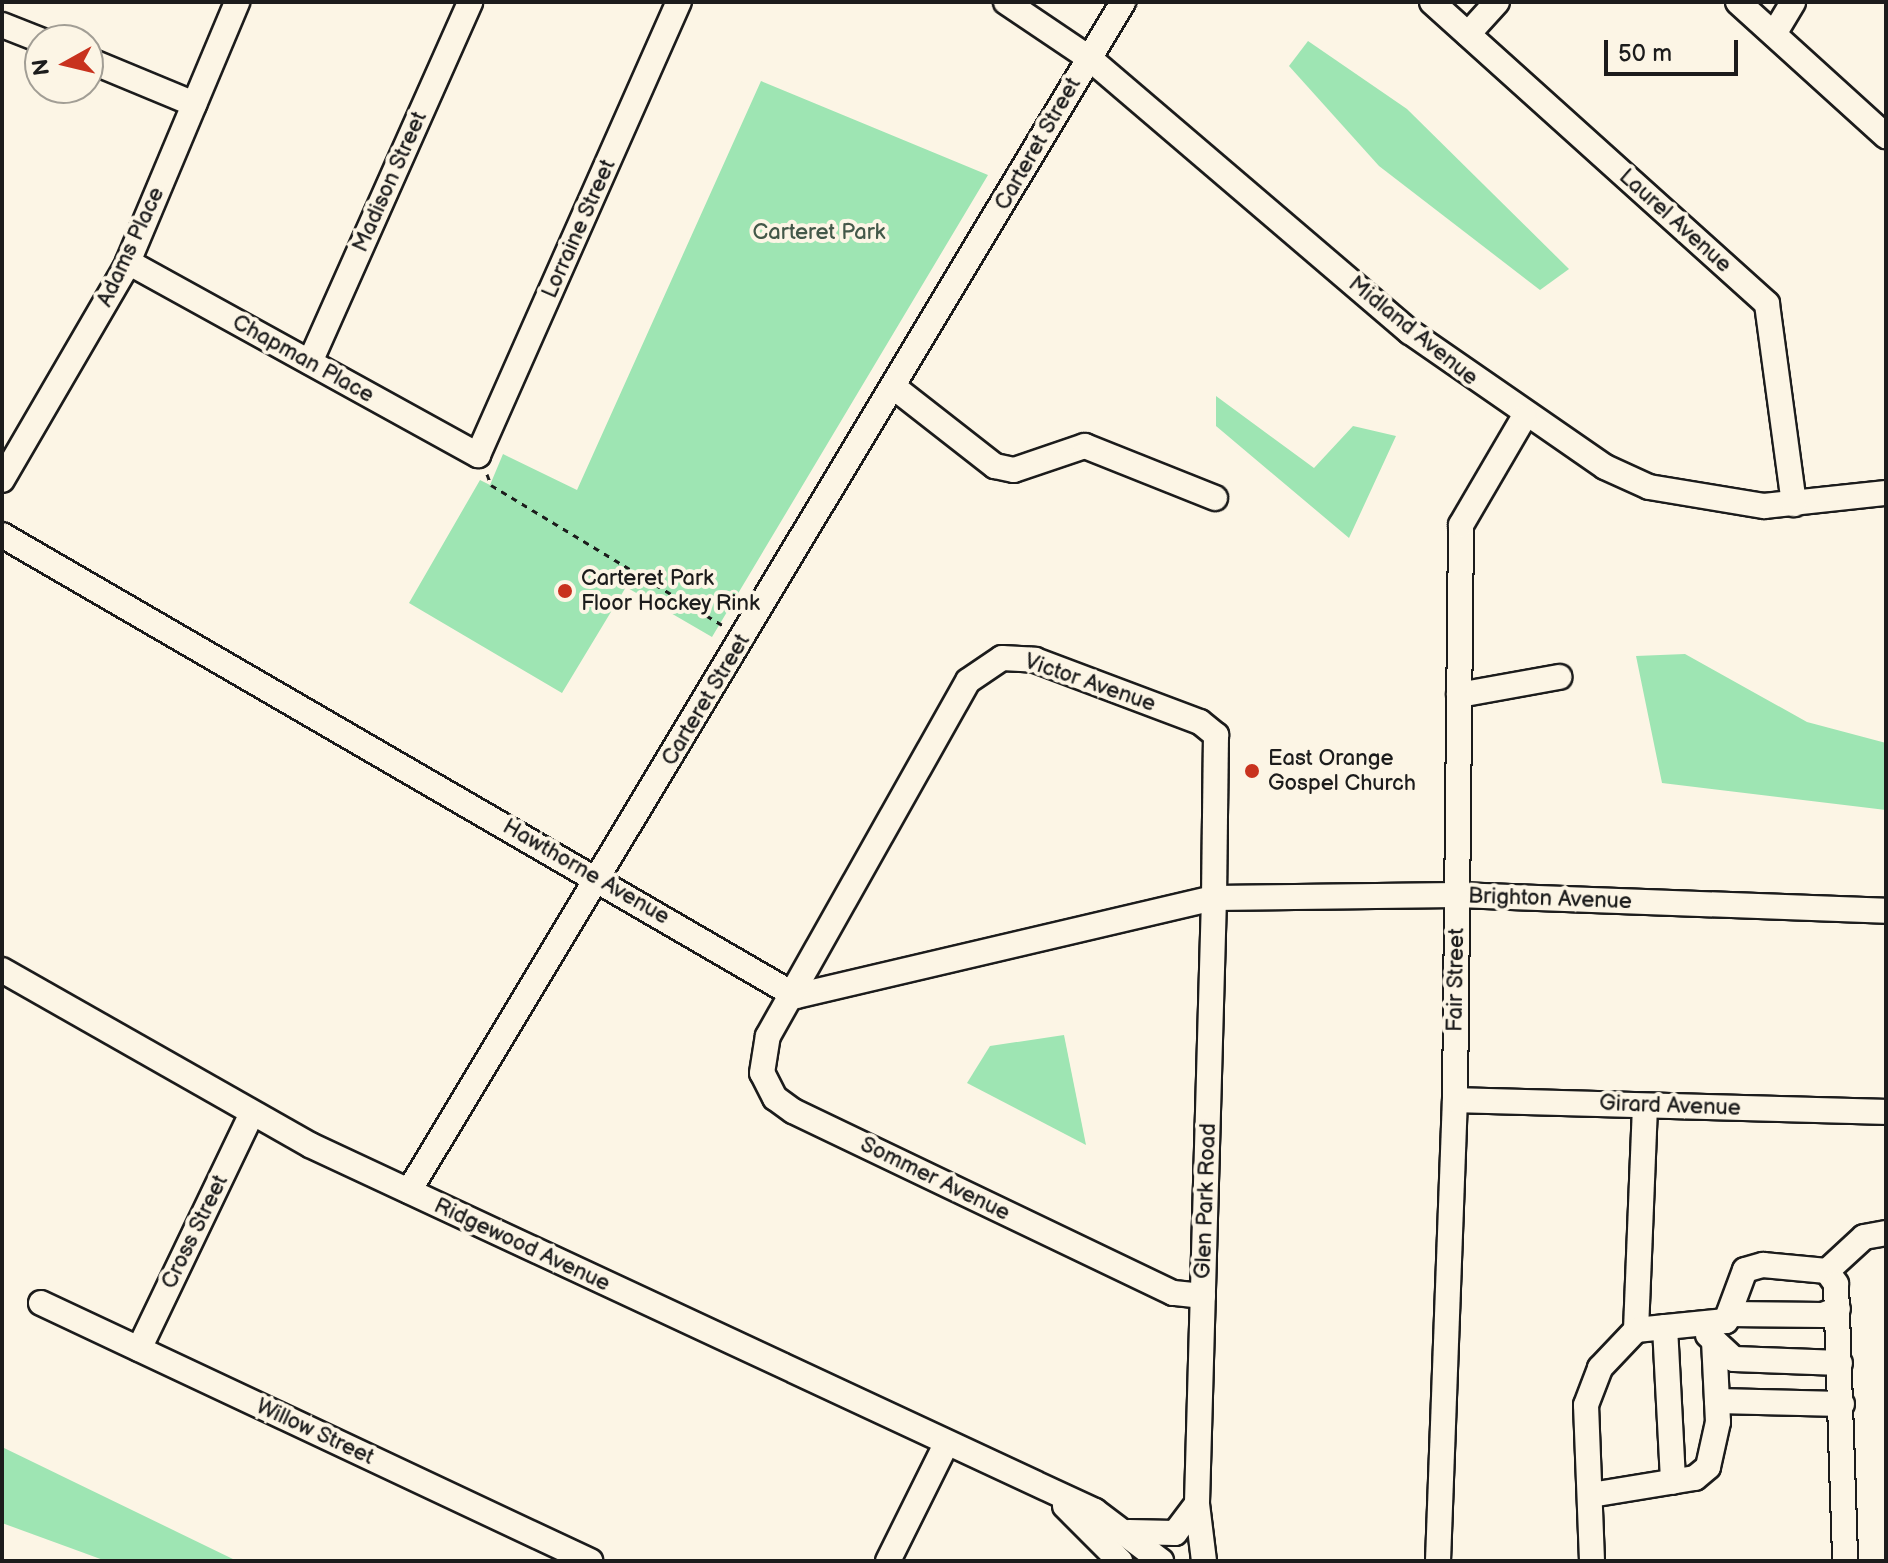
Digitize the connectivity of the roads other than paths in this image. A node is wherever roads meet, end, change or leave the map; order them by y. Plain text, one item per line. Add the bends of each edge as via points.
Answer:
1 (237, 2) edge
2 (470, 2) edge
3 (679, 2) edge
4 (1006, 2) edge
5 (1123, 2) edge
6 (1432, 2) edge
7 (1497, 2) edge
8 (1738, 2) edge
9 (1793, 2) edge
10 (2, 25) edge
11 (24, 34) edge
12 (1468, 34) junction
13 (1774, 34) junction
14 (1089, 58) junction
15 (104, 67) edge
16 (194, 104) junction
17 (1886, 136) edge
18 (128, 262) junction
19 (310, 362) junction
20 (895, 388) junction
21 (1524, 417) junction
22 (478, 455) joint
23 (2, 480) edge
24 (1886, 493) edge
25 (1215, 498) dead end
26 (1794, 504) junction
27 (2, 535) edge
28 (1559, 677) dead end
29 (1459, 695) junction
30 (598, 877) junction
31 (1457, 895) junction
32 (1214, 898) junction
33 (1886, 911) edge
34 (2, 970) edge
35 (792, 994) junction
36 (1455, 1100) junction
37 (1645, 1106) junction
38 (1886, 1112) edge
39 (251, 1115) junction
40 (409, 1191) junction
41 (1886, 1233) edge
42 (1827, 1271) junction
43 (1203, 1296) junction
44 (41, 1303) dead end
45 (1838, 1309) junction
46 (1729, 1314) junction
47 (1665, 1327) junction
48 (1636, 1330) junction
49 (1708, 1335) junction
50 (139, 1349) junction
51 (1840, 1363) junction
52 (1717, 1401) junction
53 (1842, 1404) junction
54 (945, 1446) junction
55 (1673, 1482) junction
56 (1591, 1495) junction
57 (1053, 1498) junction
58 (1197, 1504) junction
59 (1129, 1532) junction
60 (1118, 1559) edge
61 (590, 1561) edge
62 (888, 1561) edge
63 (1161, 1561) edge
64 (1204, 1561) edge
65 (1438, 1561) edge
66 (1592, 1561) edge
67 (1845, 1561) edge

1 - 16 street, Adams Place
2 - 19 street, Madison Street
3 - 22 street, Lorraine Street
4 - 14 street, Midland Avenue
5 - 14 street, Carteret Street
6 - 12 street, Laurel Avenue
7 - 12 street
8 - 13 street
9 - 13 street
10 - 11 street
12 - 26 street, Laurel Avenue via 1767,304
13 - 17 street
14 - 20 street, Carteret Street
14 - 21 street, Midland Avenue via 1410,332
15 - 16 street
16 - 18 street, Adams Place
18 - 19 street, Chapman Place
18 - 23 street, Adams Place
19 - 22 street, Chapman Place
20 - 25 street via 995,466 1014,470 1085,446
20 - 30 street, Carteret Street
21 - 26 street, Midland Avenue via 1649,487 1702,500
21 - 29 street, Fair Street via 1461,525
24 - 26 street, Midland Avenue
27 - 30 street, Hawthorne Avenue
28 - 29 street
29 - 31 street, Fair Street
30 - 35 street, Hawthorne Avenue
30 - 40 street, Carteret Street
31 - 32 street, Brighton Avenue
31 - 33 street, Brighton Avenue
31 - 36 street, Fair Street
32 - 35 street
32 - 35 street, Victor Avenue via 1216,735 1209,726 1035,660 1002,658 968,681
32 - 43 street, Glen Park Road
34 - 39 street, Ridgewood Avenue
35 - 43 street, Sommer Avenue via 762,1057 766,1084 783,1106 1173,1293
36 - 37 street, Girard Avenue
36 - 65 street, Fair Street
37 - 38 street, Girard Avenue
37 - 48 street
39 - 40 street, Ridgewood Avenue
39 - 50 street, Cross Street
40 - 54 street, Ridgewood Avenue
41 - 42 street via 1864,1237
42 - 45 street
42 - 46 street via 1763,1265 1745,1270
43 - 58 street, Glen Park Road
44 - 50 street, Willow Street
45 - 46 street via 1823,1315
45 - 51 street
46 - 49 street
47 - 48 street
47 - 49 street
47 - 55 street
48 - 56 street via 1590,1385
49 - 51 street via 1734,1359
49 - 52 street
50 - 61 street, Willow Street
51 - 53 street
52 - 53 street
52 - 55 street via 1708,1467
53 - 67 street
54 - 57 street, Ridgewood Avenue
54 - 62 street
55 - 56 street
56 - 66 street
57 - 59 street
57 - 60 street
58 - 59 street via 1175,1533
58 - 64 street, Glen Park Road
59 - 63 street

